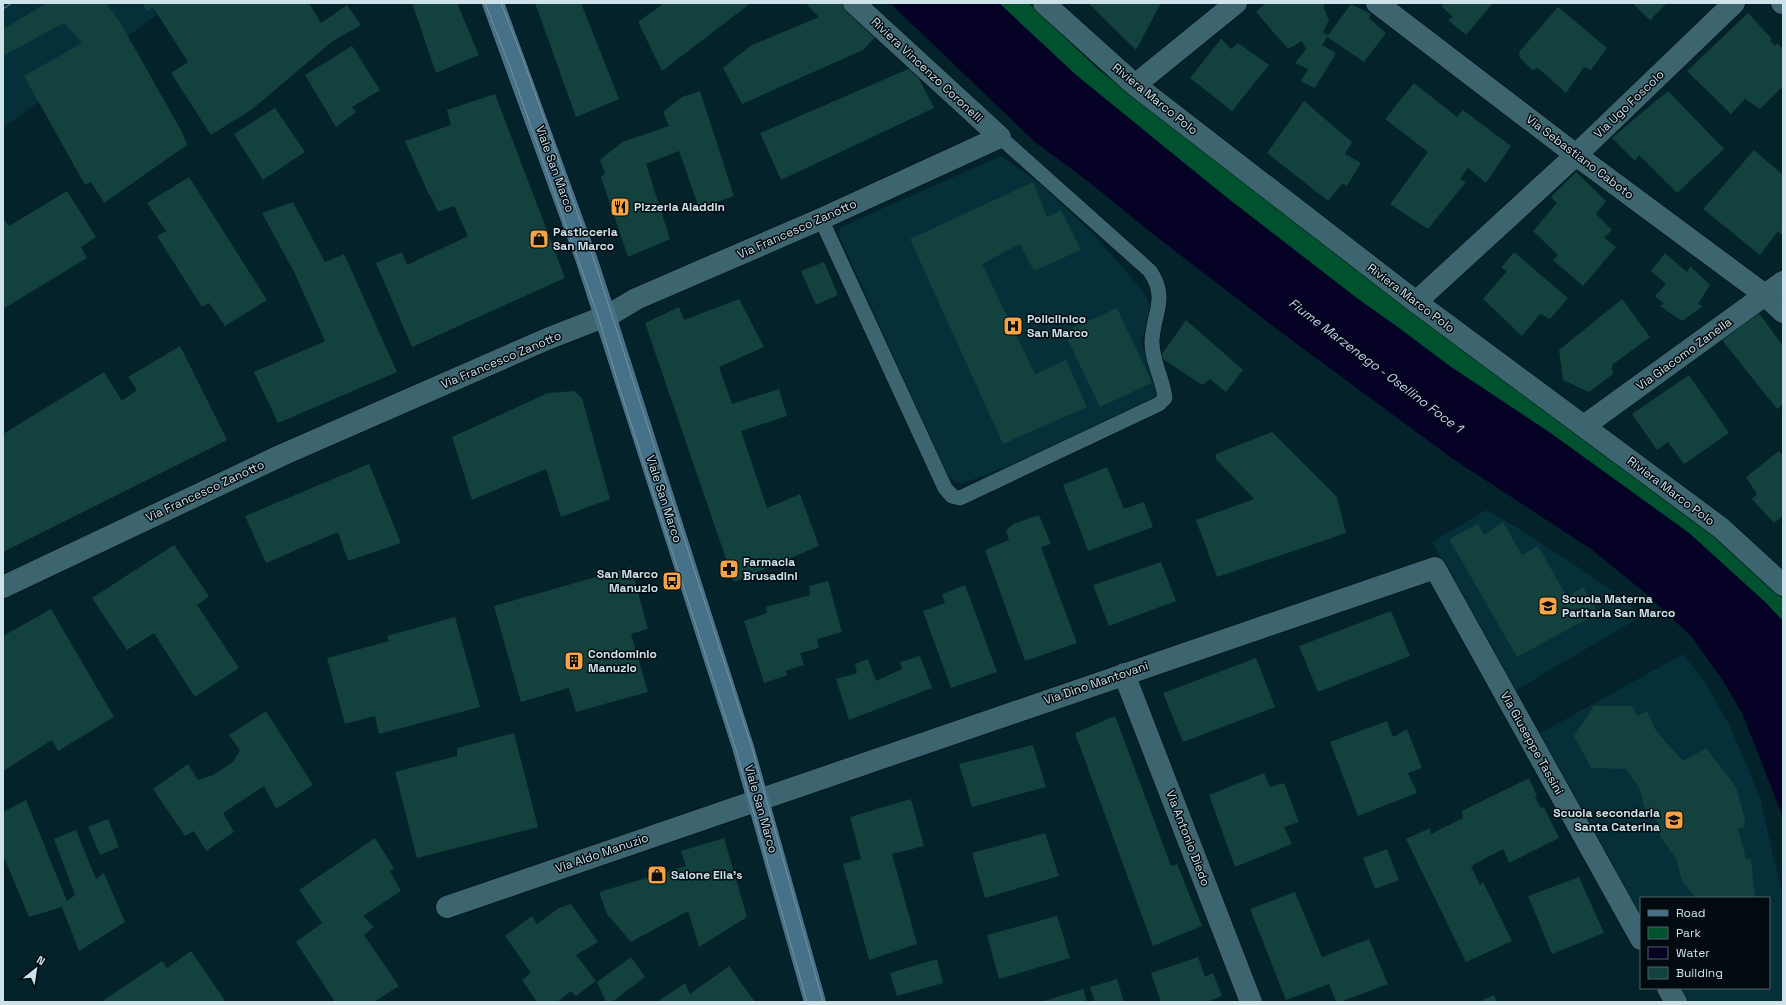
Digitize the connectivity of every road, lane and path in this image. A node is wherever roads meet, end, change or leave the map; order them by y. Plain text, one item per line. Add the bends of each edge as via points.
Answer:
1 (493, 3) edge
2 (854, 3) edge
3 (1044, 3) edge
4 (1236, 3) edge
5 (1376, 3) edge
6 (1734, 3) edge
7 (1135, 85) junction
8 (1000, 137) junction
9 (1576, 155) junction
10 (822, 219) junction
11 (1783, 282) edge
12 (1765, 295) junction
13 (1416, 302) junction
14 (1783, 312) edge
15 (605, 316) junction
16 (1584, 426) junction
17 (1435, 568) joint
18 (1783, 585) edge
19 (3, 587) edge
20 (1124, 674) junction
21 (758, 799) junction
22 (447, 907) dead end
23 (1640, 937) edge
24 (1669, 989) edge
25 (815, 1002) edge
26 (1251, 1002) edge
27 (1676, 1002) edge

1 - 15 street, Viale San Marco
2 - 8 street, Riviera Vincenzo Coronelli
3 - 7 street, Riviera Marco Polo
4 - 7 street
5 - 9 street, Via Sebastiano Caboto
6 - 9 street, Via Ugo Foscolo
7 - 13 street, Riviera Marco Polo
8 - 10 street, Via Francesco Zanotto
8 - 10 lane via 1150,271 1157,282 1160,293 1152,342 1164,398 1159,404 960,498 952,496 945,488
9 - 12 street, Via Sebastiano Caboto
9 - 13 street, Via Ugo Foscolo
10 - 15 street, Via Francesco Zanotto via 636,299
11 - 12 street, Via Giacomo Zanella
12 - 14 street, Via Sebastiano Caboto
12 - 16 street, Via Giacomo Zanella
13 - 16 street, Riviera Marco Polo
15 - 19 street, Via Francesco Zanotto via 546,339 282,454
15 - 21 street, Viale San Marco
16 - 18 street, Riviera Marco Polo via 1720,528
17 - 20 street, Via Dino Mantovani
17 - 23 street, Via Giuseppe Tassini
20 - 21 street, Via Dino Mantovani
20 - 26 street, Via Antonio Diedo
21 - 22 street, Via Aldo Manuzio
21 - 25 street, Viale San Marco
24 - 27 street

